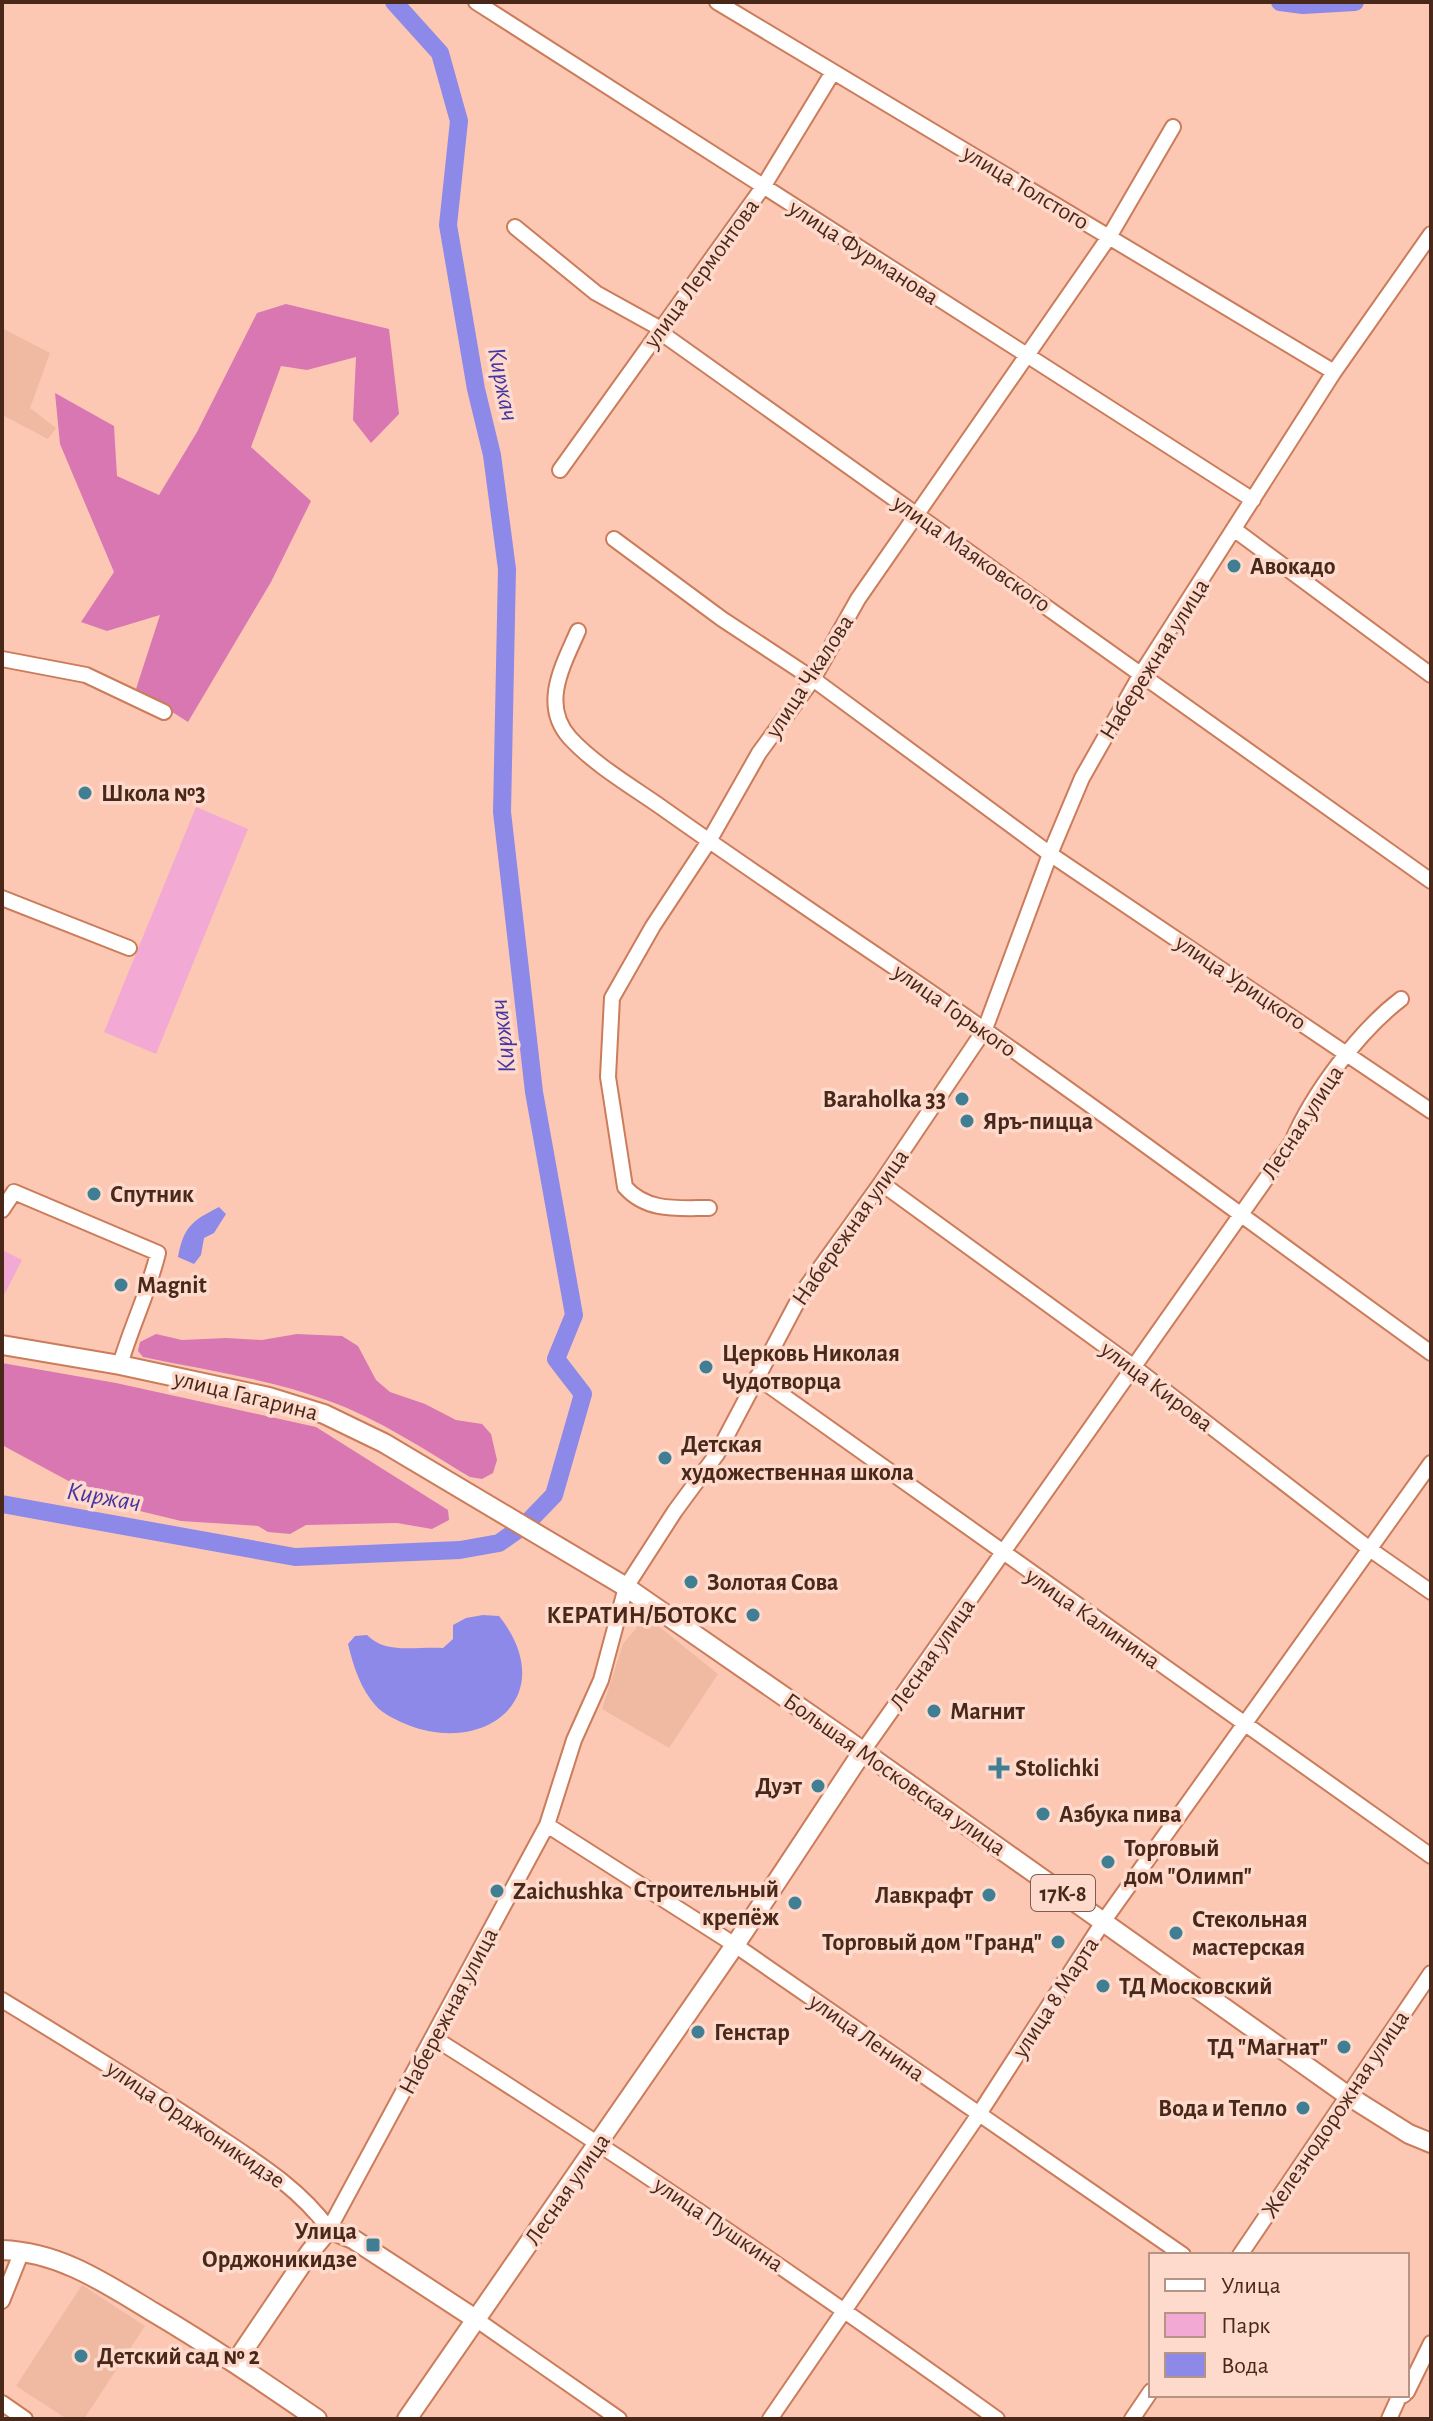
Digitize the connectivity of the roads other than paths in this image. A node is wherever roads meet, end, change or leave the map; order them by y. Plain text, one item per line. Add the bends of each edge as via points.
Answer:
1 (476, 2) edge
2 (717, 2) edge
3 (833, 72) junction
4 (1173, 127) dead end
5 (763, 187) junction
6 (515, 227) dead end
7 (1431, 234) edge
8 (1109, 237) junction
9 (661, 329) junction
10 (1027, 357) junction
11 (1334, 372) junction
12 (560, 470) dead end
13 (1253, 500) junction
14 (916, 513) junction
15 (1235, 530) junction
16 (614, 539) dead end
17 (578, 631) dead end
18 (2, 659) edge
19 (1141, 674) junction
20 (1431, 675) edge
21 (813, 679) junction
22 (164, 712) dead end
23 (709, 841) junction
24 (1050, 854) junction
25 (1431, 881) edge
26 (2, 898) edge
27 (129, 948) dead end
28 (1401, 999) dead end
29 (985, 1029) junction
30 (1348, 1053) junction
31 (1431, 1111) edge
32 (881, 1183) junction
33 (709, 1208) dead end
34 (2, 1210) edge
35 (1240, 1215) junction
36 (2, 1345) edge
37 (1431, 1353) edge
38 (120, 1365) junction
39 (1134, 1367) junction
40 (757, 1377) junction
41 (1431, 1463) edge
42 (471, 1496) joint
43 (1371, 1550) junction
44 (1003, 1553) junction
45 (626, 1587) junction
46 (1431, 1592) edge
47 (1243, 1724) junction
48 (863, 1751) junction
49 (547, 1825) junction
50 (1431, 1856) edge
51 (1103, 1922) junction
52 (735, 1945) junction
53 (1431, 1973) edge
54 (2, 2000) edge
55 (434, 2038) junction
56 (1347, 2095) junction
57 (979, 2114) junction
58 (599, 2143) junction
59 (1431, 2143) edge
60 (329, 2229) junction
61 (2, 2250) edge
62 (22, 2251) junction
63 (1180, 2253) edge
64 (1241, 2253) edge
65 (2, 2301) edge
66 (845, 2310) junction
67 (477, 2320) junction
68 (1431, 2343) edge
69 (235, 2363) junction
70 (1409, 2381) edge
71 (1149, 2394) edge
72 (1400, 2397) edge
73 (2, 2403) edge
74 (25, 2419) edge
75 (317, 2419) edge
76 (407, 2419) edge
77 (619, 2419) edge
78 (770, 2419) edge
79 (997, 2419) edge
80 (1132, 2419) edge
81 (1389, 2419) edge

1 - 5 street, улица Фурманова
2 - 3 street, улица Толстого
3 - 5 street, улица Лермонтова
3 - 8 street, улица Толстого
4 - 8 street, улица Чкалова
5 - 9 street, улица Лермонтова
5 - 10 street, улица Фурманова
6 - 9 street, улица Маяковского via 596,293
7 - 11 street, Набережная улица
8 - 10 street, улица Чкалова
8 - 11 street, улица Толстого
9 - 12 street, улица Лермонтова
9 - 14 street, улица Маяковского
10 - 13 street, улица Фурманова
10 - 14 street, улица Чкалова
11 - 13 street, Набережная улица
13 - 15 street, Набережная улица
14 - 19 street, улица Маяковского
14 - 21 street, улица Чкалова
15 - 19 street, Набережная улица
15 - 20 street
16 - 21 street, улица Урицкого
17 - 23 street, улица Горького via 554,696 569,737
18 - 22 street via 86,675
19 - 24 street, Набережная улица via 1082,778
19 - 25 street, улица Маяковского
21 - 23 street, улица Чкалова via 759,753
21 - 24 street, улица Урицкого
23 - 29 street, улица Горького
23 - 33 street, улица Чкалова via 612,998 608,1077 625,1187 646,1203 665,1208
24 - 29 street, Набережная улица
24 - 30 street, улица Урицкого
26 - 27 street
28 - 30 street, Лесная улица via 1378,1016
29 - 32 street, Набережная улица
29 - 35 street, улица Горького
30 - 31 street, улица Урицкого
30 - 35 street, Лесная улица
32 - 39 street, улица Кирова
32 - 40 street, Набережная улица via 802,1293
34 - 38 street via 14,1192 158,1253
35 - 37 street, улица Горького
35 - 39 street, Лесная улица
36 - 38 main road, улица Гагарина
38 - 42 main road, улица Гагарина via 324,1414
39 - 43 street, улица Кирова
39 - 44 street, Лесная улица
40 - 44 street, улица Калинина
40 - 45 street, Набережная улица via 717,1454
41 - 43 street, улица 8 Марта
42 - 45 main road, Большая Московская улица
43 - 46 street, улица Кирова
43 - 47 street, улица 8 Марта
44 - 47 street, улица Калинина
44 - 48 street, Лесная улица
45 - 48 main road, Большая Московская улица
45 - 49 street, Набережная улица via 601,1680 574,1740
47 - 50 street, улица Калинина
47 - 51 street, улица 8 Марта
48 - 51 main road, Большая Московская улица / 17К-8
48 - 52 main road, Лесная улица
49 - 52 street, улица Ленина
49 - 55 street, Набережная улица
51 - 56 main road, Большая Московская улица / 17К-8
51 - 57 street, улица 8 Марта
52 - 57 street, улица Ленина
52 - 58 main road, Лесная улица
53 - 56 street, Железнодорожная улица
54 - 60 street, улица Орджоникидзе via 279,2177
55 - 58 street, улица Пушкина
55 - 60 street, Набережная улица
56 - 59 main road, Большая Московская улица / 17К-8
56 - 64 street, Железнодорожная улица
57 - 63 street, улица Ленина
57 - 66 street, улица 8 Марта
58 - 66 street, улица Пушкина
58 - 67 main road, Лесная улица
60 - 67 main road, улица Орджоникидзе via 353,2239
60 - 69 main road, Набережная улица
61 - 62 main road
62 - 65 street
62 - 69 main road via 94,2276
66 - 78 street, улица 8 Марта
66 - 79 street, улица Пушкина
67 - 76 main road, Лесная улица
67 - 77 street, улица Орджоникидзе
68 - 70 street
69 - 75 main road
71 - 80 street
72 - 81 street
73 - 74 street

